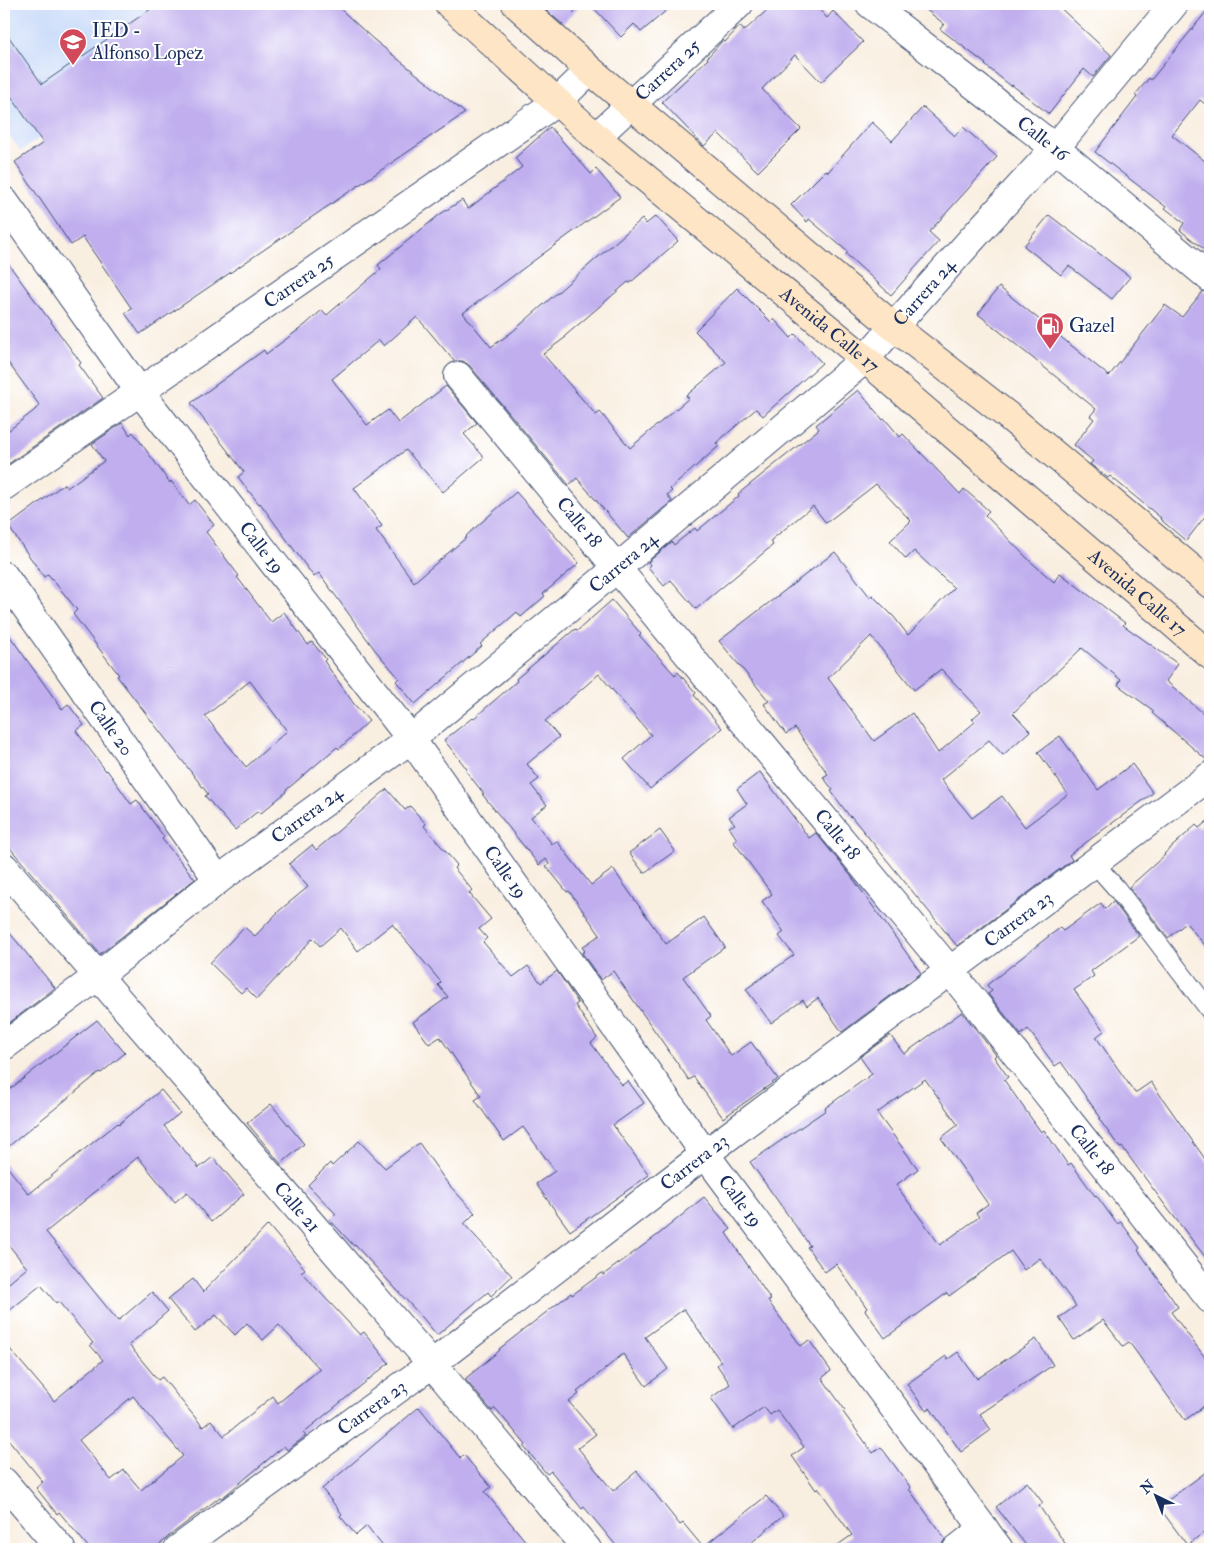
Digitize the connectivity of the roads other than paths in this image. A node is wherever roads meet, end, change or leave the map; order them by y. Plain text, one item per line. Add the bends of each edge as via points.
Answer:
1 (449, 4) edge
2 (516, 4) edge
3 (739, 4) edge
4 (870, 4) edge
5 (1174, 4) edge
6 (590, 70) junction
7 (558, 101) junction
8 (630, 104) junction
9 (596, 137) junction
10 (1055, 148) junction
11 (4, 201) edge
12 (1210, 278) edge
13 (894, 327) junction
14 (865, 359) junction
15 (458, 376) dead end
16 (140, 392) junction
17 (4, 486) edge
18 (616, 569) junction
19 (4, 576) edge
20 (1210, 584) edge
21 (1210, 655) edge
22 (410, 739) junction
23 (1210, 776) edge
24 (1094, 863) junction
25 (4, 867) edge
26 (218, 880) junction
27 (950, 971) junction
28 (98, 976) junction
29 (1210, 1011) edge
30 (4, 1046) edge
31 (705, 1154) junction
32 (1210, 1299) edge
33 (432, 1364) junction
34 (4, 1482) edge
35 (991, 1539) edge
36 (61, 1549) edge
37 (178, 1549) edge
38 (587, 1549) edge
39 (957, 1549) edge

1 - 7 main road, Avenida Calle 17
2 - 6 main road
3 - 8 street, Carrera 25
4 - 10 street, Calle 16
5 - 10 street, Carrera 24
6 - 7 street, Carrera 25
6 - 8 main road
7 - 9 main road, Avenida Calle 17
7 - 16 street, Carrera 25
8 - 9 street, Carrera 25
8 - 13 main road
9 - 14 main road, Avenida Calle 17
10 - 12 street, Calle 16
10 - 13 street, Carrera 24
11 - 16 street, Calle 19
13 - 14 street, Carrera 24
13 - 20 main road
14 - 18 street, Carrera 24
14 - 21 main road, Avenida Calle 17
15 - 18 street, Calle 18
16 - 17 street, Carrera 25
16 - 22 street, Calle 19
18 - 22 street, Carrera 24
18 - 27 street, Calle 18
19 - 26 street, Calle 20
22 - 26 street, Carrera 24
22 - 31 street, Calle 19
23 - 24 street, Carrera 23
24 - 27 street, Carrera 23
24 - 29 lane
25 - 28 street, Calle 21
26 - 28 street, Carrera 24
27 - 31 street, Carrera 23
27 - 32 street, Calle 18
28 - 30 street, Carrera 24
28 - 33 street, Calle 21
31 - 33 street, Carrera 23
31 - 35 street, Calle 19
33 - 37 street, Carrera 23
33 - 38 street, Calle 21
34 - 36 street
35 - 39 street

